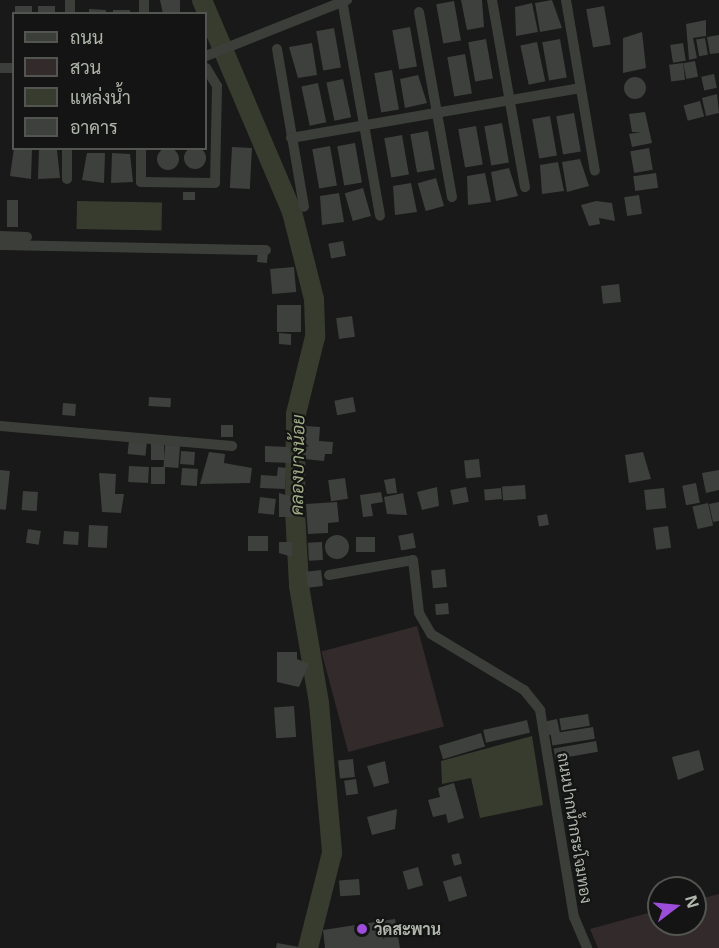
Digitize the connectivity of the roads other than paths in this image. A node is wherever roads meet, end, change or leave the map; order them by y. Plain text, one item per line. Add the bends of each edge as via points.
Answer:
1 (492, 0) edge
2 (566, 0) edge
3 (344, 1) edge
4 (419, 12) dead end
5 (277, 49) dead end
6 (207, 56) edge
7 (207, 70) edge
8 (580, 88) junction
9 (510, 100) junction
10 (437, 113) junction
11 (364, 125) junction
12 (291, 138) junction
13 (68, 150) edge
14 (141, 150) edge
15 (595, 171) dead end
16 (67, 179) dead end
17 (525, 187) dead end
18 (452, 197) dead end
19 (304, 207) dead end
20 (380, 216) dead end
21 (0, 236) edge
22 (27, 237) dead end
23 (0, 245) edge
24 (266, 250) dead end
25 (0, 426) edge
26 (232, 446) dead end
27 (329, 575) dead end
28 (587, 948) edge

1 - 9 street
2 - 8 street
3 - 6 street
3 - 11 street
4 - 10 street
5 - 12 street
7 - 14 street via 217,86 215,183 141,182
8 - 9 street
8 - 15 street
9 - 10 street
9 - 17 street
10 - 11 street
10 - 18 street
11 - 12 street
11 - 20 street
12 - 19 street
13 - 16 street
21 - 22 street
23 - 24 street
25 - 26 street
27 - 28 street, ถนนปากน้ำกระโจมทอง via 413,560 419,613 431,634 524,690 540,710 574,917

